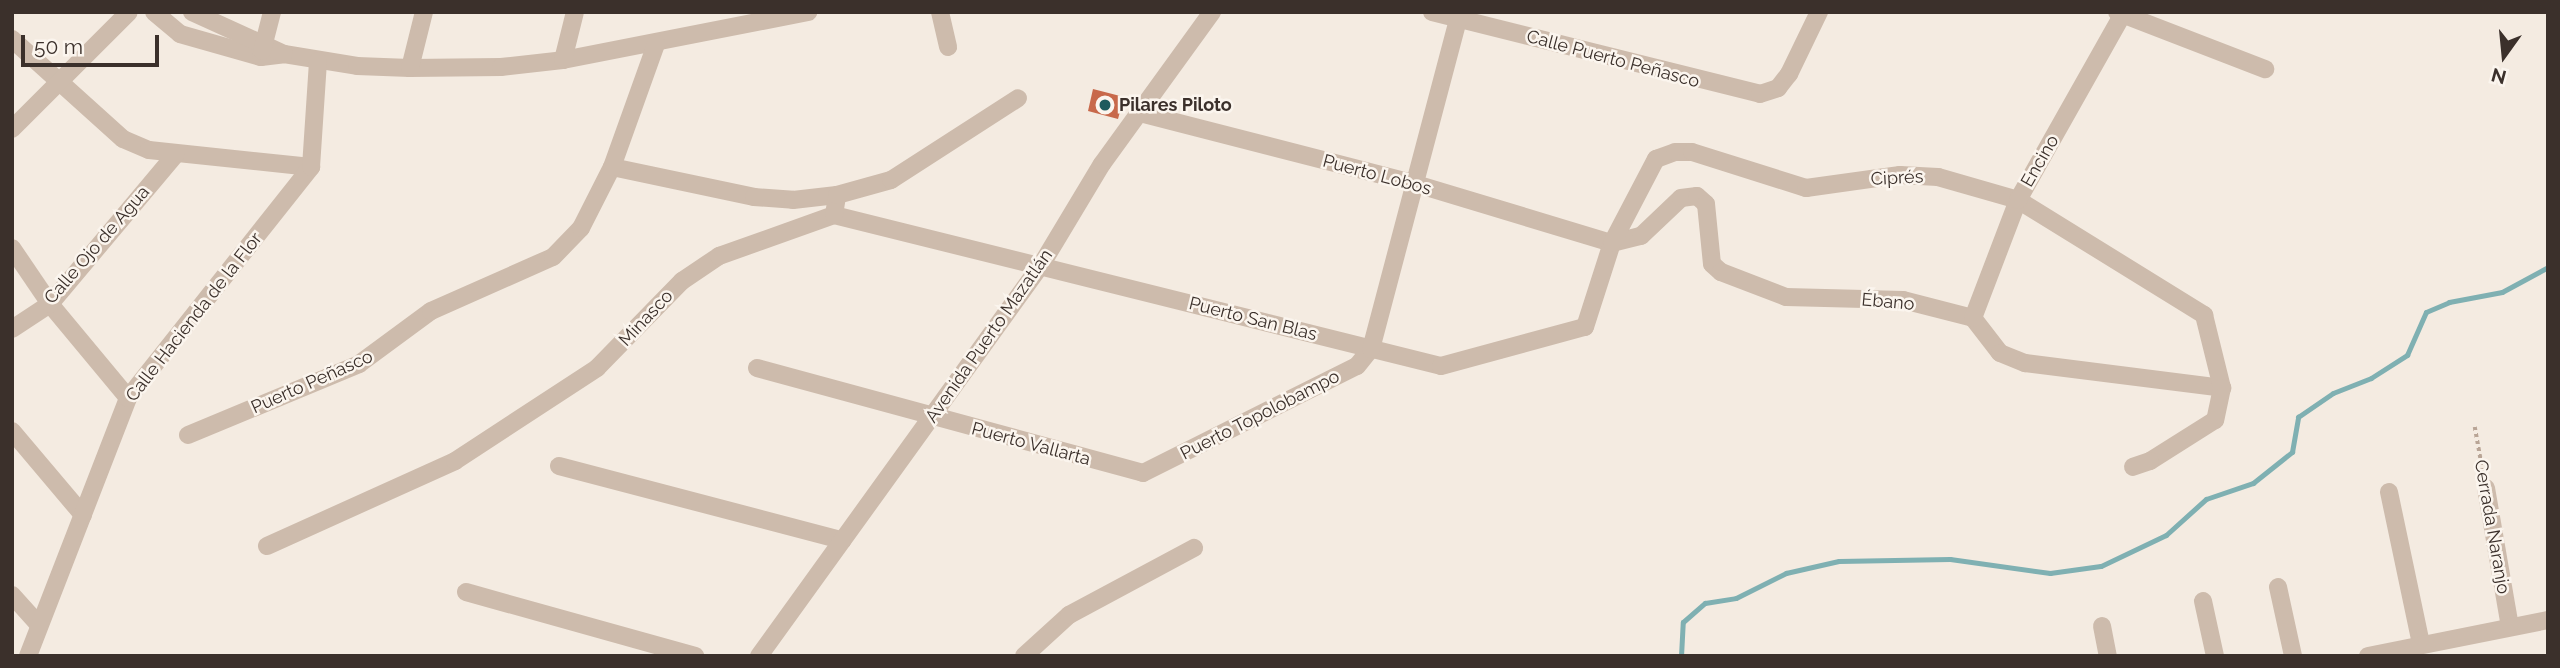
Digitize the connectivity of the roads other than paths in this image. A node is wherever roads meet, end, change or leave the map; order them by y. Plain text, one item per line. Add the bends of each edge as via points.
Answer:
1 (128, 12) edge
2 (154, 12) edge
3 (192, 12) edge
4 (272, 12) edge
5 (424, 12) edge
6 (575, 12) edge
7 (719, 12) edge
8 (808, 12) edge
9 (940, 12) edge
10 (1212, 12) edge
11 (1432, 12) edge
12 (1819, 12) edge
13 (2122, 13) edge
14 (1459, 15) edge
15 (714, 32) junction
16 (12, 39) edge
17 (656, 44) junction
18 (948, 47) dead end
19 (263, 49) junction
20 (563, 60) junction
21 (318, 61) junction
22 (410, 68) junction
23 (2265, 69) dead end
24 (61, 84) junction
25 (1018, 98) dead end
26 (1140, 113) junction
27 (12, 129) edge
28 (176, 154) junction
29 (311, 167) junction
30 (612, 167) junction
31 (1416, 184) junction
32 (837, 195) junction
33 (2018, 200) junction
34 (834, 215) junction
35 (1612, 243) junction
36 (12, 248) edge
37 (1040, 267) junction
38 (50, 304) junction
39 (1973, 318) junction
40 (12, 329) edge
41 (1371, 349) junction
42 (757, 368) dead end
43 (2222, 388) junction
44 (128, 398) junction
45 (933, 418) junction
46 (12, 431) edge
47 (188, 435) dead end
48 (559, 466) dead end
49 (2133, 467) dead end
50 (1143, 473) joint
51 (2486, 488) road end
52 (2389, 492) dead end
53 (83, 515) junction
54 (842, 540) junction
55 (267, 546) dead end
56 (1194, 548) dead end
57 (2278, 587) dead end
58 (466, 592) dead end
59 (12, 595) edge
60 (2203, 601) dead end
61 (2548, 620) edge
62 (39, 625) junction
63 (2102, 626) dead end
64 (2510, 627) junction
65 (2421, 644) junction
66 (28, 656) edge
67 (695, 656) edge
68 (759, 656) edge
69 (1024, 656) edge
70 (2108, 656) edge
71 (2215, 656) edge
72 (2293, 656) edge
73 (2368, 656) edge

1 - 24 street
2 - 19 street via 180,34
3 - 19 street
4 - 19 street
5 - 22 street
6 - 20 street
7 - 15 street
8 - 15 street
9 - 18 street
10 - 26 street, Avenida Puerto Mazatlán
11 - 14 street, Calle Puerto Peñasco
12 - 14 street, Calle Puerto Peñasco via 1789,74 1777,88 1760,94 1742,93
13 - 23 street
13 - 33 street, Encino
14 - 31 street
15 - 17 street
16 - 24 street
17 - 20 street
17 - 30 street, Puerto Peñasco
19 - 21 street
20 - 22 street via 501,67
21 - 22 street
21 - 29 street
24 - 27 street
24 - 28 street via 123,139 149,150
25 - 32 street via 891,180
26 - 31 street, Puerto Lobos
26 - 37 street, Avenida Puerto Mazatlán via 1102,164
28 - 29 street
28 - 38 street, Calle Ojo de Agua
29 - 44 street, Calle Hacienda de la Flor
30 - 32 street via 754,197 793,200
30 - 47 street, Puerto Peñasco via 581,228 553,257 431,311 359,364
31 - 35 street, Puerto Lobos
31 - 41 street
32 - 34 street
33 - 35 street, Ciprés via 1938,177 1900,175 1806,188 1692,152 1675,152 1656,159
33 - 39 street, Encino
33 - 43 street, Ciprés via 2204,315
34 - 37 street, Puerto San Blas
34 - 55 street, Minasco via 719,256 682,281 630,338 567,391 424,477
35 - 39 street, Ébano via 1641,236 1681,198 1696,196 1706,204 1712,264 1721,272 1786,297 1903,300
35 - 41 street, Puerto San Blas via 1585,327 1441,366
36 - 38 street
37 - 41 street, Puerto San Blas
37 - 45 street, Avenida Puerto Mazatlán
38 - 40 street, Calle Ojo de Agua
38 - 44 street
39 - 43 street via 2000,353 2025,363
41 - 50 street, Puerto Topolobampo via 1357,366
42 - 45 street, Puerto Vallarta
43 - 49 street via 2222,404 2204,431
44 - 53 street, Calle Hacienda de la Flor
45 - 50 street, Puerto Vallarta
45 - 54 street, Avenida Puerto Mazatlán
46 - 53 street
48 - 54 street
51 - 64 street, Cerrada Naranjo
52 - 65 street
53 - 62 street, Calle Hacienda de la Flor
54 - 68 street, Avenida Puerto Mazatlán
56 - 69 street via 1069,615
57 - 72 street
58 - 67 street
59 - 62 street
60 - 71 street
61 - 64 street
62 - 66 street, Calle Hacienda de la Flor
63 - 70 street
64 - 65 street
65 - 73 street

